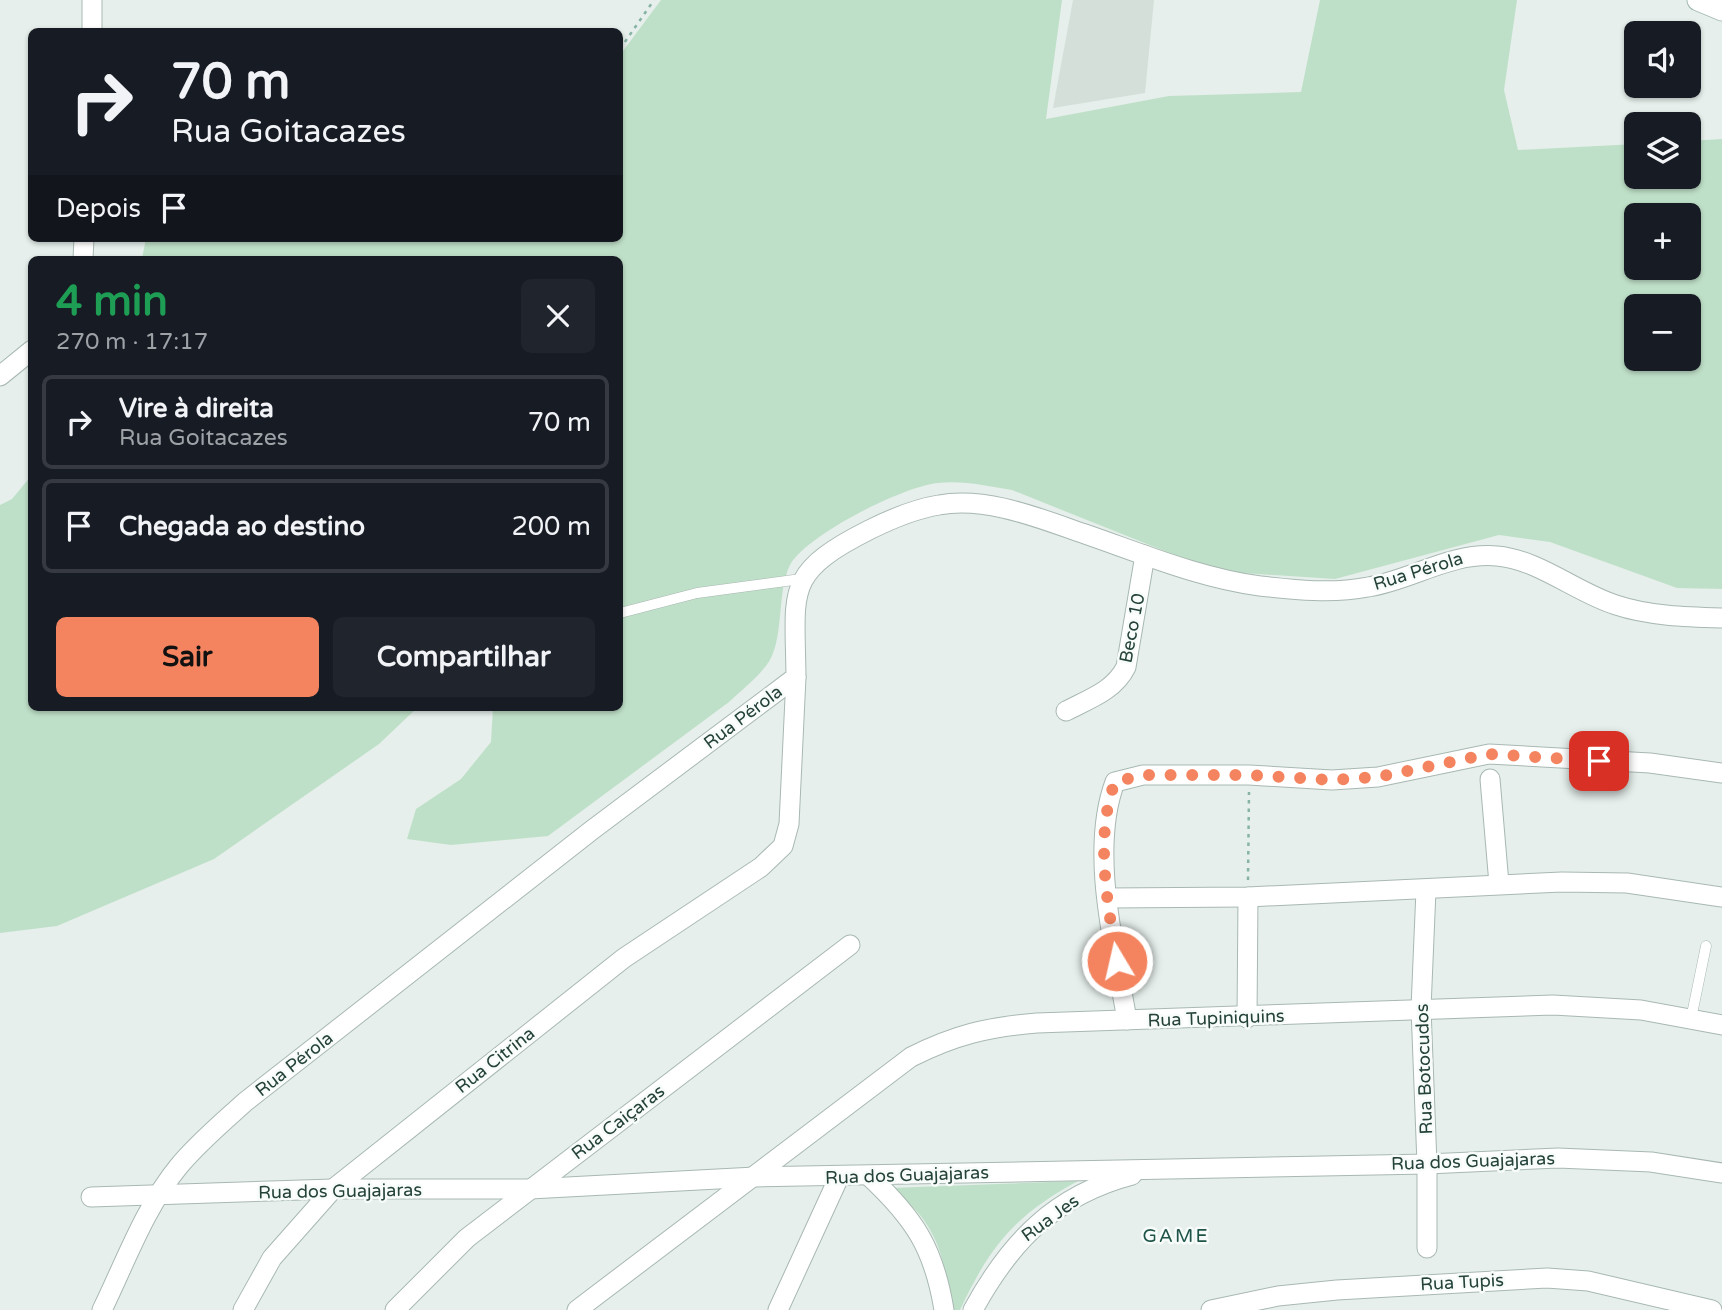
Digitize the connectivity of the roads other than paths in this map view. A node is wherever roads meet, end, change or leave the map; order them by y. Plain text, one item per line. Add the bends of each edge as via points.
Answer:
1 (92, 0) edge
2 (1698, 0) edge
3 (1722, 9) edge
4 (92, 28) edge
5 (28, 353) edge
6 (0, 376) edge
7 (1145, 555) junction
8 (802, 579) junction
9 (623, 612) edge
10 (1722, 618) edge
11 (796, 677) junction
12 (1066, 711) dead end
13 (1722, 773) edge
14 (1490, 779) dead end
15 (1499, 884) junction
16 (1426, 890) junction
17 (1248, 897) junction
18 (1722, 897) edge
19 (1108, 898) junction
20 (850, 945) dead end
21 (1706, 946) dead end
22 (1421, 1008) junction
23 (1247, 1018) junction
24 (1691, 1019) junction
25 (1127, 1020) junction
26 (1722, 1025) edge
27 (1427, 1164) junction
28 (1158, 1168) junction
29 (1722, 1173) edge
30 (869, 1176) junction
31 (755, 1177) junction
32 (839, 1177) junction
33 (333, 1189) junction
34 (530, 1189) junction
35 (159, 1196) junction
36 (91, 1197) dead end
37 (1427, 1248) dead end
38 (102, 1310) edge
39 (243, 1310) edge
40 (395, 1310) edge
41 (577, 1310) edge
42 (778, 1310) edge
43 (944, 1310) edge
44 (973, 1310) edge
45 (1211, 1310) edge
46 (1712, 1310) edge

1 - 4 street
2 - 3 main road
5 - 6 street
7 - 8 street, Rua Pérola via 1036,517 986,505 941,504 894,517 848,541 821,558
7 - 10 street, Rua Pérola via 1208,576 1321,592 1369,587 1466,555 1500,556 1542,569 1615,605 1650,613
7 - 12 street, Beco 10 via 1126,667 1120,679
8 - 9 lane via 697,593
8 - 11 street, Rua Pérola via 796,609
11 - 33 street, Rua Citrina via 789,824 783,846 761,867 625,958
11 - 35 street, Rua Pérola via 245,1102 177,1168
13 - 19 street via 1650,763 1489,754 1378,777 1332,780 1143,775 1115,782 1107,809
14 - 15 street
15 - 16 street
15 - 18 street via 1627,883
16 - 17 street
16 - 22 street, Rua Botocudos
17 - 19 street
17 - 23 street
19 - 25 street
20 - 34 street, Rua Caiçaras
21 - 24 lane
22 - 23 street, Rua Tupiniquins
22 - 24 street, Rua Tupiniquins via 1553,1005 1641,1010
22 - 27 street, Rua Botocudos
23 - 25 street, Rua Tupiniquins
24 - 26 street, Rua Tupiniquins
25 - 31 street, Rua Tupiniquins via 986,1027 949,1038 911,1057
27 - 28 street, Rua dos Guajajaras
27 - 29 street, Rua dos Guajajaras via 1558,1158 1651,1162
27 - 37 street, Rua Botocudos
28 - 30 street, Rua dos Guajajaras
28 - 44 street, Rua Jes via 1074,1198 1040,1221 1015,1244
30 - 32 street, Rua dos Guajajaras
30 - 43 street via 899,1205 931,1252
31 - 32 street, Rua dos Guajajaras
31 - 34 street, Rua dos Guajajaras
31 - 41 street, Rua Tupiniquins
32 - 42 street
33 - 34 street, Rua dos Guajajaras
33 - 35 street, Rua dos Guajajaras
33 - 39 street, Rua Citrina via 272,1258
34 - 40 street, Rua Caiçaras via 467,1238
35 - 36 street, Rua dos Guajajaras
35 - 38 street, Rua Pérola
45 - 46 street, Rua Tupis via 1337,1290 1547,1278 1601,1284

